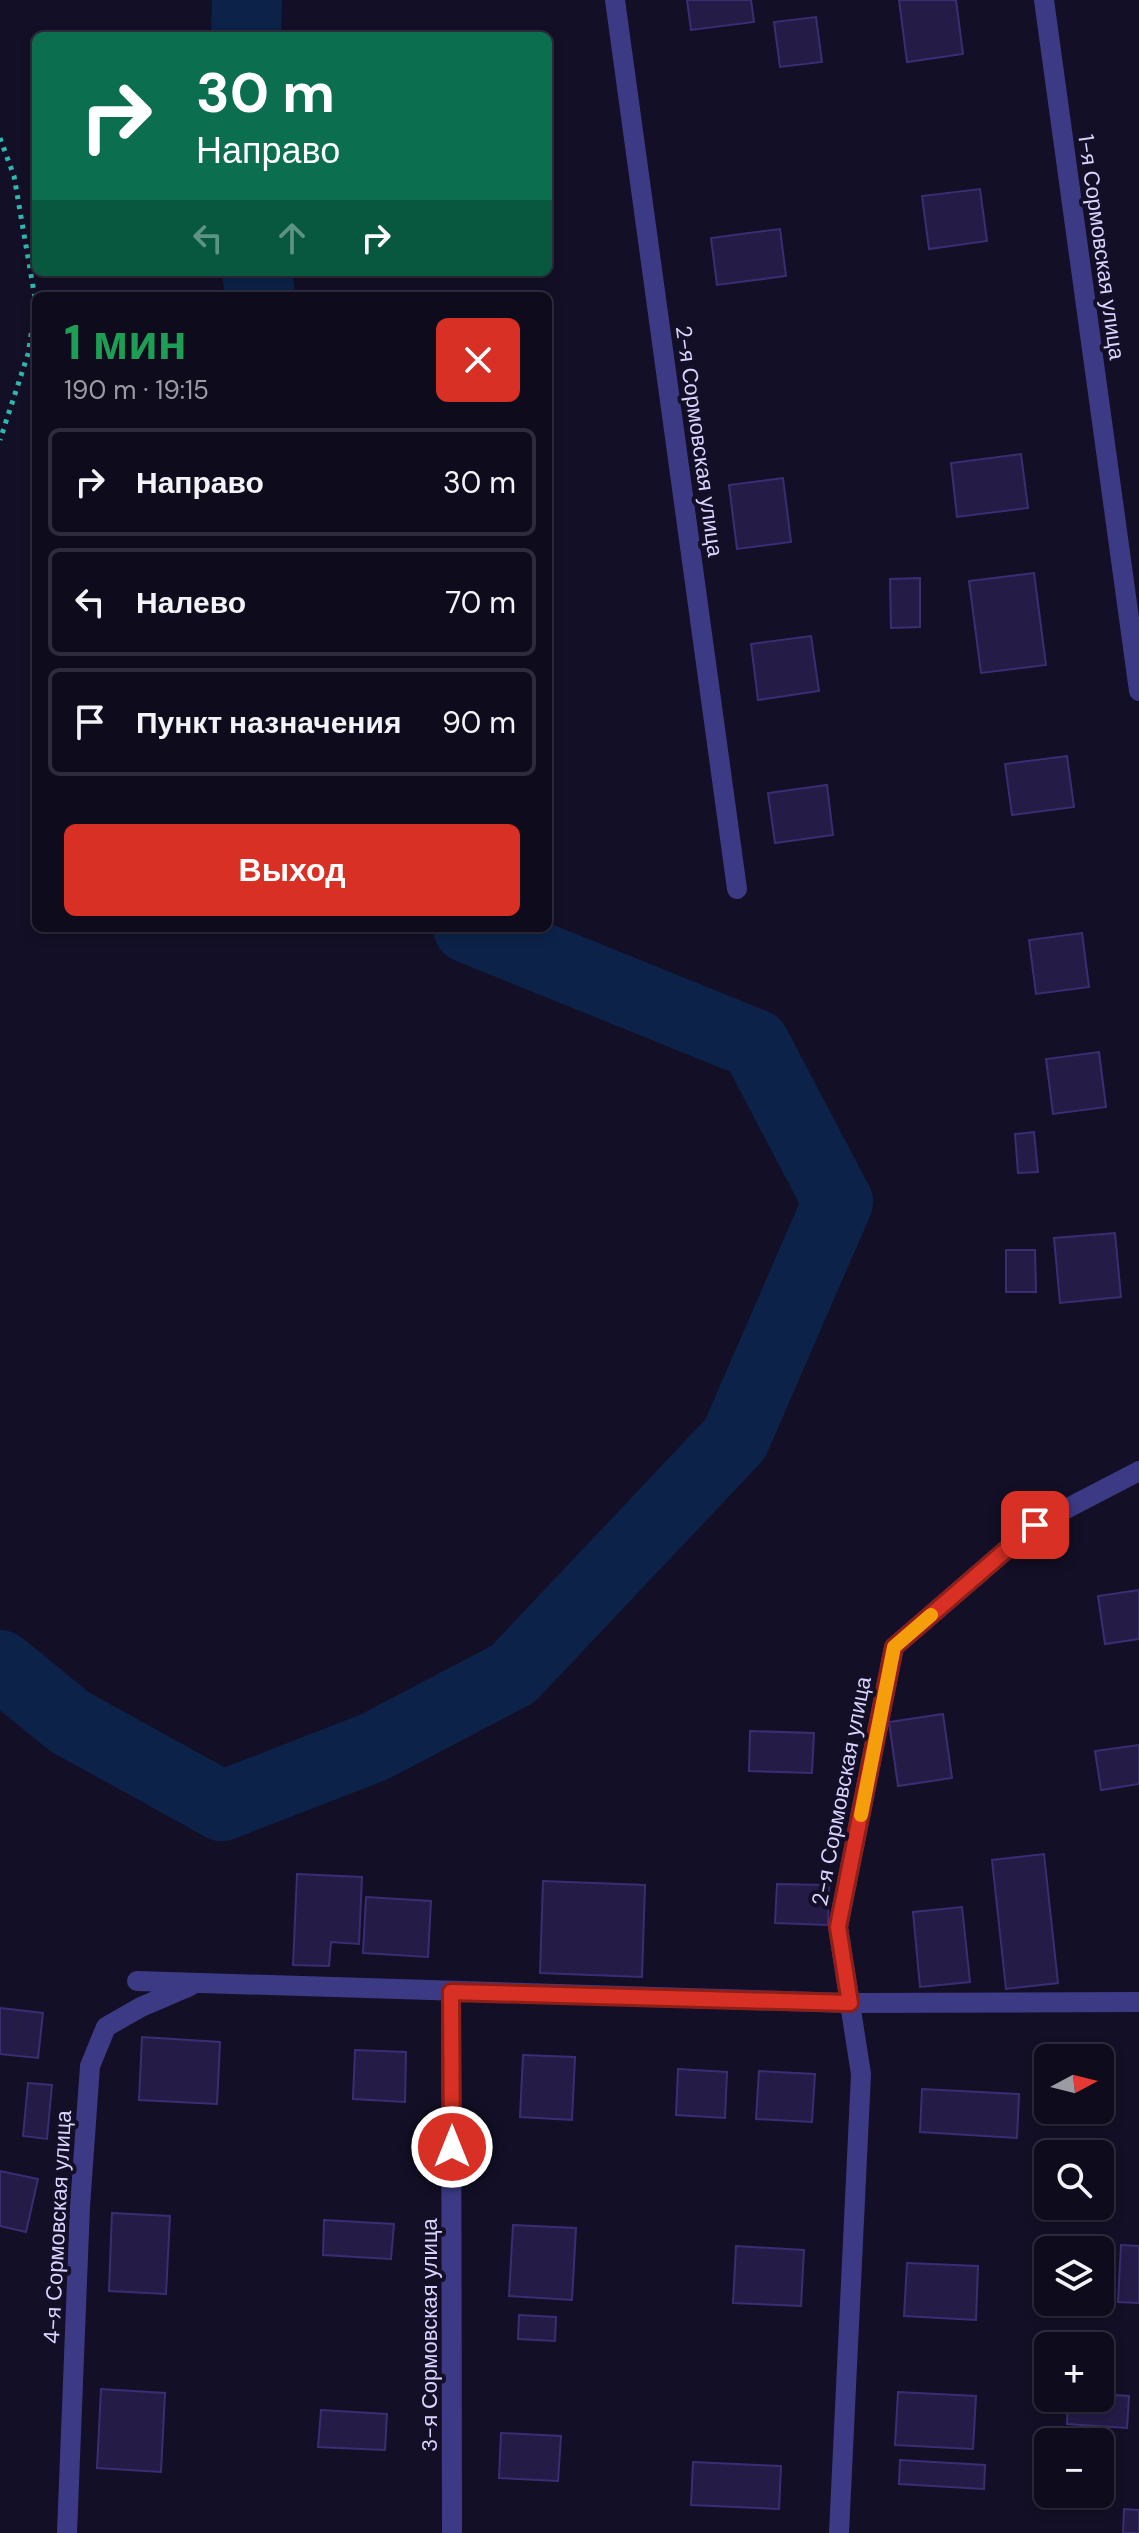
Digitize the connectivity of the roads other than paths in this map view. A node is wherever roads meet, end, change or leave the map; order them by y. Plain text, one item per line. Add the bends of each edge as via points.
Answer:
1 (615, 0) edge
2 (1044, 0) edge
3 (1139, 691) edge
4 (737, 889) dead end
5 (1139, 1471) edge
6 (137, 1981) dead end
7 (197, 1983) junction
8 (451, 1992) junction
9 (1139, 2002) edge
10 (850, 2003) junction
11 (67, 2533) edge
12 (452, 2533) edge
13 (839, 2533) edge

1 - 4 street, 2-я Сормовская улица
2 - 3 street, 1-я Сормовская улица
5 - 10 street, 2-я Сормовская улица via 1035,1525 894,1647 838,1927
6 - 7 street
7 - 8 street
7 - 11 street, 4-я Сормовская улица via 106,2027 90,2066
8 - 10 street
8 - 12 street, 3-я Сормовская улица
9 - 10 street
10 - 13 street, 2-я Сормовская улица via 861,2074

